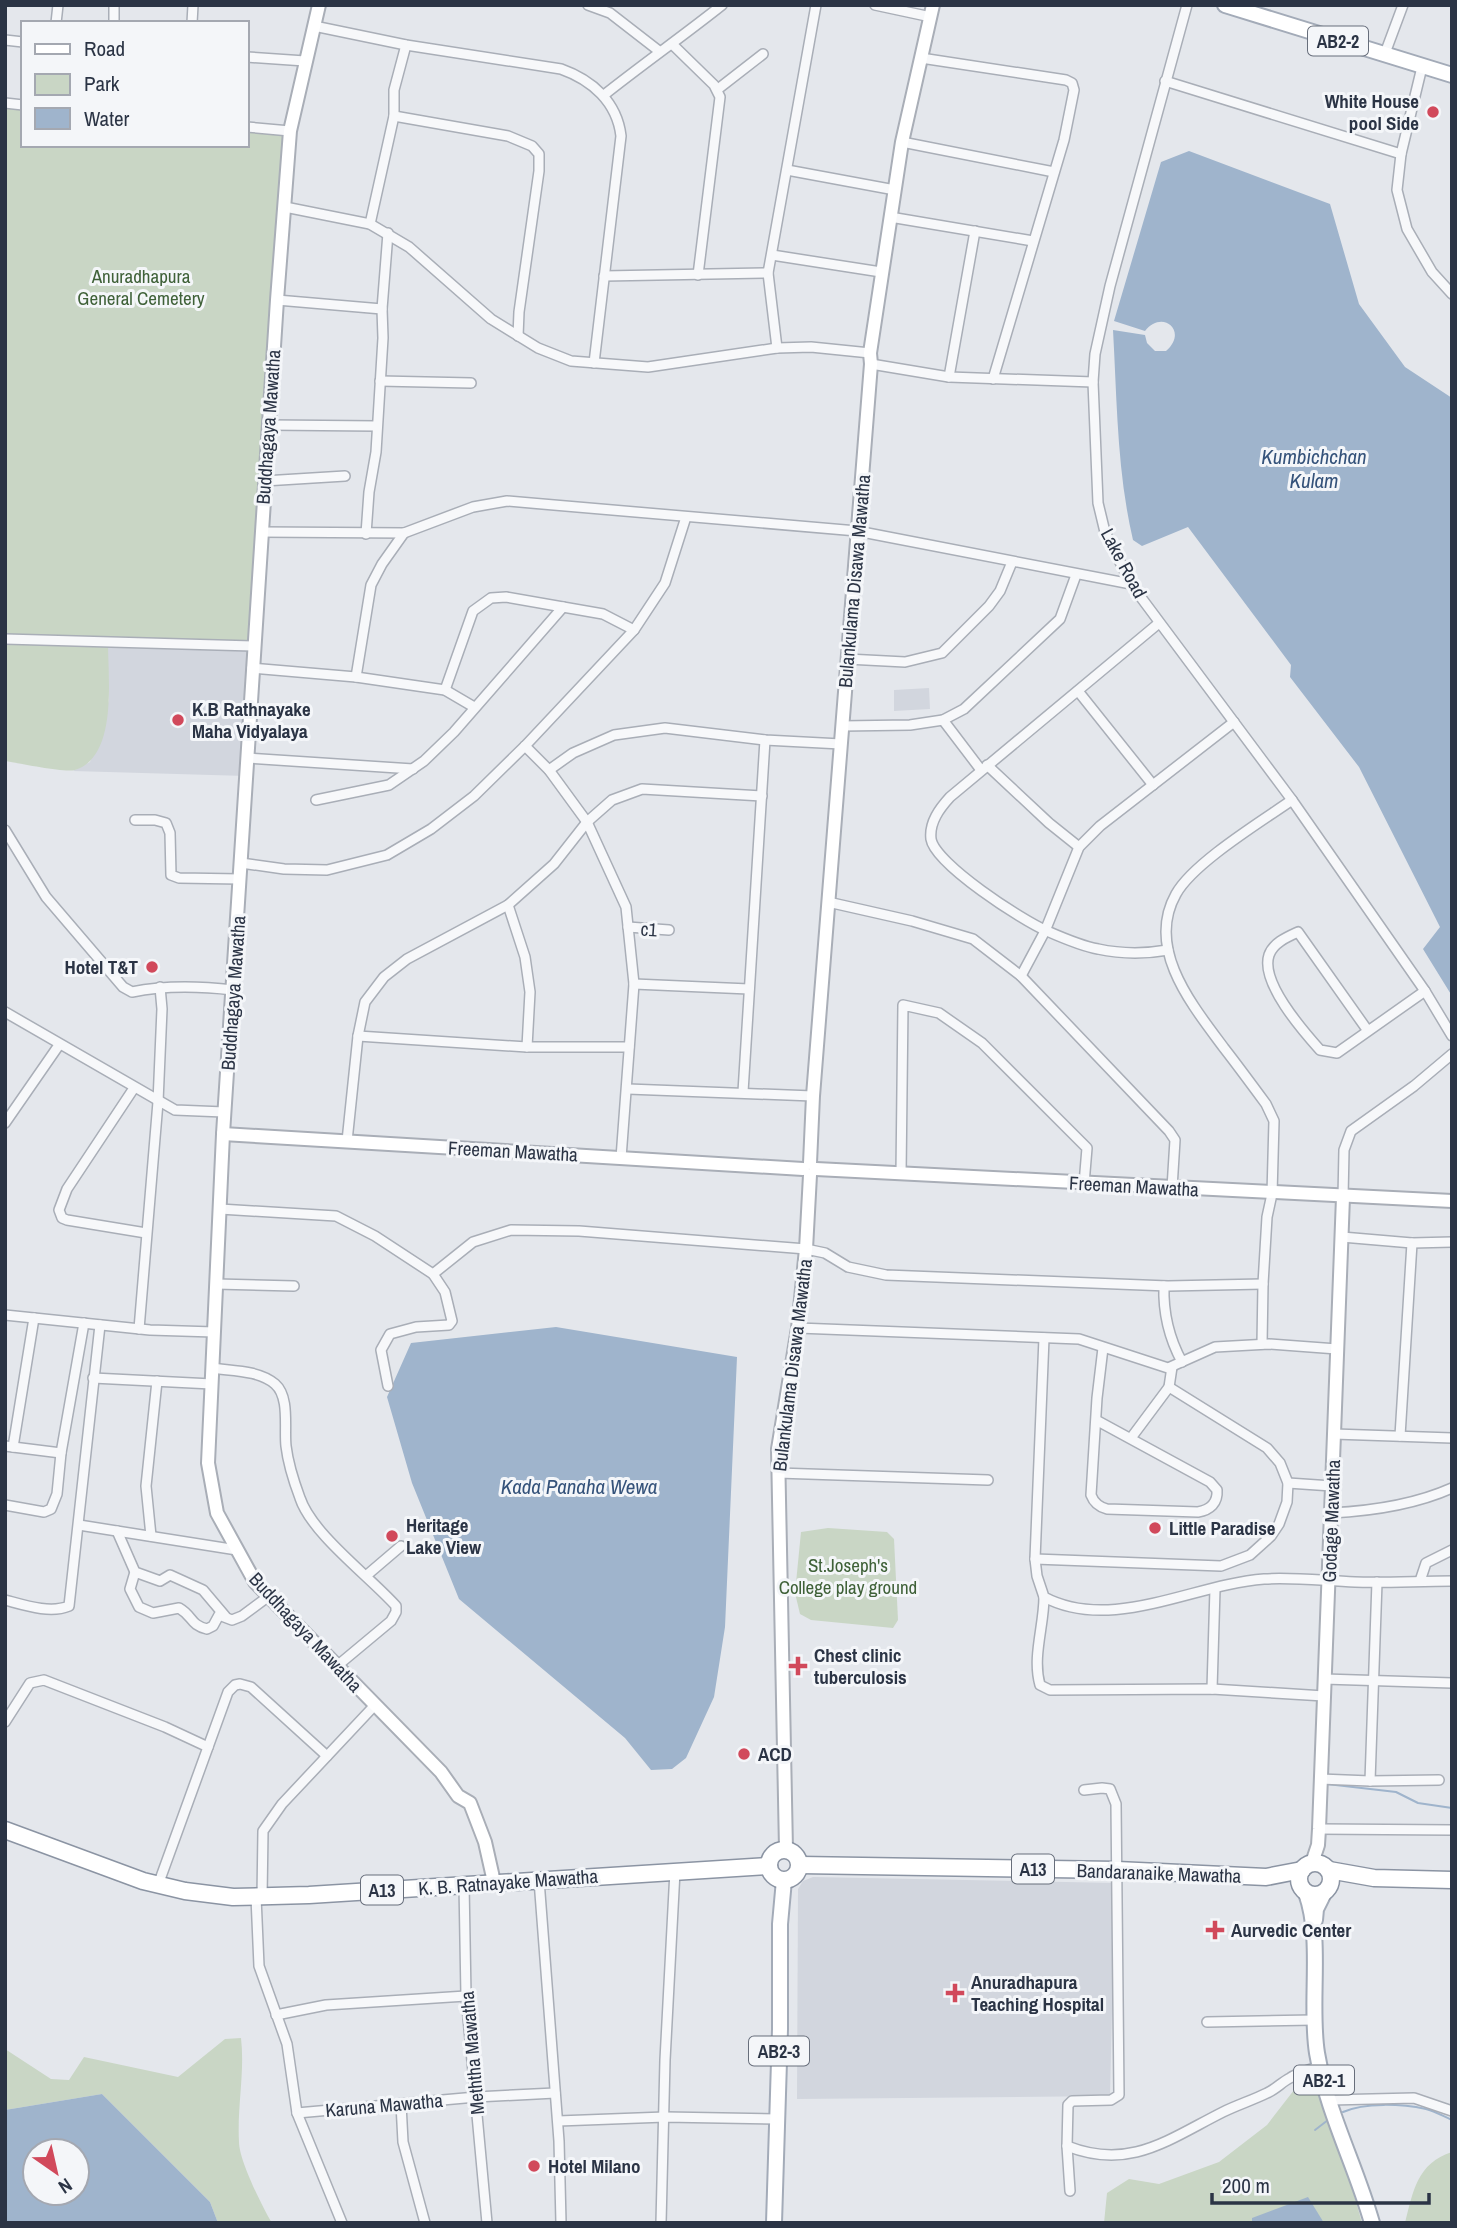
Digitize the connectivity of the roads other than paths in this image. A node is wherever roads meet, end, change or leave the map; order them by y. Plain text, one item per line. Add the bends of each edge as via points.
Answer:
1 (317, 5) edge
2 (588, 5) edge
3 (722, 5) edge
4 (816, 5) edge
5 (875, 5) edge
6 (1187, 5) edge
7 (1225, 5) edge
8 (1403, 5) edge
9 (932, 11) edge
10 (314, 26) junction
11 (673, 44) junction
12 (406, 45) junction
13 (659, 51) junction
14 (763, 54) dead end
15 (1384, 56) junction
16 (248, 57) edge
17 (921, 58) junction
18 (306, 61) junction
19 (1422, 67) junction
20 (1452, 75) edge
21 (1165, 81) junction
22 (718, 89) junction
23 (604, 95) junction
24 (394, 116) junction
25 (248, 127) edge
26 (290, 131) junction
27 (902, 142) junction
28 (1401, 155) junction
29 (787, 170) junction
30 (1054, 172) junction
31 (894, 190) junction
32 (285, 208) junction
33 (890, 217) junction
34 (370, 224) junction
35 (975, 231) junction
36 (388, 233) junction
37 (1032, 241) junction
38 (772, 255) junction
39 (881, 272) junction
40 (768, 273) junction
41 (698, 275) junction
42 (604, 276) junction
43 (1452, 294) edge
44 (277, 300) junction
45 (382, 309) junction
46 (517, 336) junction
47 (776, 348) junction
48 (870, 358) junction
49 (594, 363) junction
50 (950, 377) junction
51 (993, 379) junction
52 (380, 381) junction
53 (1093, 382) junction
54 (471, 383) dead end
55 (268, 425) junction
56 (377, 426) junction
57 (345, 476) dead end
58 (264, 481) junction
59 (686, 517) junction
60 (858, 531) junction
61 (261, 532) junction
62 (404, 533) junction
63 (366, 534) junction
64 (1012, 562) junction
65 (1076, 575) junction
66 (1131, 584) junction
67 (563, 607) junction
68 (1160, 623) junction
69 (635, 630) junction
70 (5, 639) edge
71 (253, 646) junction
72 (847, 659) junction
73 (252, 668) junction
74 (355, 677) junction
75 (445, 690) junction
76 (1077, 691) junction
77 (474, 708) junction
78 (943, 720) junction
79 (1234, 722) junction
80 (842, 726) junction
81 (765, 740) junction
82 (841, 744) junction
83 (525, 746) junction
84 (247, 758) junction
85 (984, 767) junction
86 (413, 769) junction
87 (549, 770) junction
88 (1153, 785) junction
89 (762, 796) junction
90 (316, 800) dead end
91 (1292, 800) junction
92 (135, 820) dead end
93 (587, 822) junction
94 (5, 830) edge
95 (1079, 846) junction
96 (241, 863) junction
97 (240, 879) junction
98 (828, 902) junction
99 (508, 905) junction
100 (628, 927) junction
101 (669, 930) dead end
102 (1045, 931) junction
103 (1168, 950) junction
104 (1021, 976) junction
105 (634, 984) junction
106 (160, 987) junction
107 (749, 989) junction
108 (233, 990) junction
109 (1425, 991) junction
110 (5, 1012) edge
111 (1368, 1031) junction
112 (358, 1036) junction
113 (1452, 1036) edge
114 (59, 1045) junction
115 (527, 1047) junction
116 (629, 1047) junction
117 (1452, 1054) edge
118 (134, 1088) junction
119 (628, 1089) junction
120 (743, 1092) junction
121 (813, 1096) junction
122 (158, 1102) junction
123 (225, 1112) junction
124 (5, 1123) edge
125 (223, 1134) junction
126 (347, 1141) junction
127 (621, 1158) junction
128 (810, 1169) junction
129 (901, 1174) junction
130 (1084, 1184) junction
131 (1172, 1188) junction
132 (1272, 1194) junction
133 (1343, 1197) junction
134 (1452, 1201) edge
135 (220, 1209) junction
136 (146, 1233) junction
137 (1342, 1237) junction
138 (1452, 1242) edge
139 (1412, 1243) junction
140 (806, 1249) junction
141 (433, 1274) junction
142 (216, 1284) junction
143 (1263, 1284) junction
144 (294, 1286) dead end
145 (1164, 1286) junction
146 (5, 1315) edge
147 (34, 1318) junction
148 (84, 1323) junction
149 (100, 1325) junction
150 (797, 1328) junction
151 (139, 1329) junction
152 (214, 1332) junction
153 (1044, 1338) junction
154 (1262, 1344) junction
155 (1104, 1348) junction
156 (1337, 1349) junction
157 (1182, 1362) junction
158 (1172, 1367) junction
159 (212, 1368) junction
160 (93, 1378) junction
161 (157, 1381) junction
162 (212, 1384) junction
163 (388, 1386) dead end
164 (1169, 1387) junction
165 (1096, 1420) junction
166 (1334, 1434) junction
167 (1400, 1436) junction
168 (1131, 1438) junction
169 (1452, 1438) edge
170 (9, 1447) edge
171 (61, 1453) junction
172 (778, 1473) junction
173 (988, 1480) dead end
174 (1288, 1483) junction
175 (1332, 1486) junction
176 (1452, 1488) edge
177 (5, 1505) edge
178 (1331, 1513) junction
179 (79, 1525) junction
180 (117, 1531) junction
181 (151, 1536) junction
182 (401, 1546) dead end
183 (237, 1550) junction
184 (1452, 1550) edge
185 (1035, 1559) junction
186 (135, 1572) junction
187 (367, 1575) junction
188 (1328, 1581) junction
189 (1420, 1581) junction
190 (1452, 1581) edge
191 (1377, 1582) junction
192 (1214, 1589) junction
193 (269, 1596) junction
194 (1044, 1597) junction
195 (5, 1600) edge
196 (225, 1616) junction
197 (337, 1666) junction
198 (1324, 1679) junction
199 (1373, 1680) junction
200 (1452, 1683) edge
201 (1212, 1689) junction
202 (1324, 1696) junction
203 (375, 1704) junction
204 (5, 1722) edge
205 (208, 1747) junction
206 (327, 1756) junction
207 (1320, 1779) junction
208 (1439, 1780) dead end
209 (1370, 1781) junction
210 (1084, 1790) dead end
211 (1319, 1829) junction
212 (5, 1830) edge
213 (1452, 1830) edge
214 (786, 1849) junction
215 (800, 1865) junction
216 (769, 1866) junction
217 (1317, 1867) junction
218 (1116, 1870) junction
219 (675, 1871) junction
220 (1266, 1877) junction
221 (1374, 1878) junction
222 (539, 1880) junction
223 (784, 1880) junction
224 (1452, 1880) edge
225 (494, 1882) junction
226 (464, 1884) junction
227 (158, 1885) junction
228 (1304, 1890) junction
229 (1327, 1890) junction
230 (259, 1897) junction
231 (1313, 1931) junction
232 (466, 1996) junction
233 (276, 2015) junction
234 (1314, 2020) junction
235 (1207, 2022) dead end
236 (1320, 2066) junction
237 (555, 2093) junction
238 (476, 2097) junction
239 (1330, 2100) junction
240 (401, 2104) junction
241 (1452, 2110) edge
242 (297, 2113) junction
243 (664, 2117) junction
244 (778, 2119) junction
245 (558, 2121) junction
246 (1067, 2146) junction
247 (1070, 2191) dead end
248 (342, 2223) edge
249 (425, 2223) edge
250 (487, 2223) edge
251 (561, 2223) edge
252 (661, 2223) edge
253 (774, 2223) edge
254 (1371, 2223) edge

1 - 10 main road, Buddhagaya Mawatha
2 - 13 street via 610,13
3 - 11 street
4 - 29 street
5 - 9 street
6 - 21 street, Lake Road
7 - 15 main road, AB2-2
8 - 15 street
9 - 17 main road, Bulankulama Disawa Mawatha
10 - 12 street
10 - 18 main road, Buddhagaya Mawatha
11 - 13 street
11 - 22 street
12 - 23 street via 561,69
12 - 24 street via 394,90
13 - 23 street
14 - 22 street
15 - 19 main road, AB2-2
16 - 18 street
17 - 27 main road, Bulankulama Disawa Mawatha
17 - 30 street via 1072,83 1067,127
18 - 26 main road, Buddhagaya Mawatha
19 - 20 main road, AB2-2
19 - 28 street
21 - 28 street
21 - 53 street, Lake Road via 1110,286 1094,354
22 - 41 street via 720,110
23 - 42 street via 616,114 621,136
24 - 34 street
24 - 46 street via 508,136 539,154
25 - 26 street
26 - 32 main road, Buddhagaya Mawatha
27 - 30 street
27 - 31 main road, Bulankulama Disawa Mawatha
28 - 43 street via 1397,190 1407,229 1432,272
29 - 31 street
29 - 38 street
30 - 37 street
31 - 33 main road, Bulankulama Disawa Mawatha
32 - 34 street
32 - 44 main road, Buddhagaya Mawatha
33 - 35 street
33 - 39 main road, Bulankulama Disawa Mawatha
34 - 36 street
35 - 37 street
35 - 50 street
36 - 45 street
36 - 46 street
37 - 51 street
38 - 39 street
38 - 40 street
39 - 48 main road, Bulankulama Disawa Mawatha
40 - 41 street
40 - 47 street
41 - 42 street
42 - 49 street
44 - 45 street
44 - 55 main road, Buddhagaya Mawatha
45 - 52 street
46 - 49 street via 554,356
47 - 48 street via 811,346
47 - 49 street via 648,367
48 - 50 street
48 - 60 main road, Bulankulama Disawa Mawatha
50 - 51 street
51 - 53 street
52 - 54 street
52 - 56 street
53 - 66 street, Lake Road via 1098,503 1105,532
55 - 56 street
55 - 58 main road, Buddhagaya Mawatha
56 - 63 street
57 - 58 street
58 - 61 main road, Buddhagaya Mawatha
59 - 60 street
59 - 62 street via 507,501 473,507
59 - 69 street via 665,583
60 - 64 street
60 - 72 main road, Bulankulama Disawa Mawatha
61 - 63 street
61 - 71 main road, Buddhagaya Mawatha
62 - 63 street
62 - 74 street via 371,585
64 - 65 street
64 - 72 street via 989,606 942,653 905,662
65 - 66 street
65 - 78 street via 1060,619 964,709
66 - 68 street, Lake Road
67 - 69 street via 603,614
67 - 75 street via 506,597 481,604 473,611
67 - 77 street
68 - 76 street
68 - 79 street, Lake Road
69 - 83 street
70 - 71 street
71 - 73 main road, Buddhagaya Mawatha
72 - 80 main road, Bulankulama Disawa Mawatha
73 - 74 street
73 - 84 main road, Buddhagaya Mawatha
74 - 75 street
75 - 77 street
76 - 85 street
76 - 88 street
77 - 86 street via 441,746
78 - 80 street
78 - 85 street
79 - 88 street
79 - 91 street, Lake Road
80 - 82 main road, Bulankulama Disawa Mawatha
81 - 82 street
81 - 87 street via 665,728 614,735 573,752
81 - 89 street
82 - 98 main road, Bulankulama Disawa Mawatha
83 - 87 street
83 - 96 street via 474,796 387,855 327,870
84 - 86 street
84 - 96 main road, Buddhagaya Mawatha
85 - 95 street
85 - 102 street via 939,809 931,839 935,851 983,891
86 - 90 street via 389,785
87 - 93 street
88 - 95 street
89 - 93 street via 642,789 612,800
89 - 107 street
91 - 103 street via 1194,872 1176,893 1167,918
91 - 109 street, Lake Road
92 - 97 street via 166,823 171,875
93 - 99 street via 554,864
93 - 100 street via 626,906
94 - 106 street via 46,897 123,987 132,992
95 - 102 street
96 - 97 main road, Buddhagaya Mawatha
97 - 108 main road, Buddhagaya Mawatha
98 - 104 street via 973,939
98 - 121 main road, Bulankulama Disawa Mawatha
99 - 112 street via 407,959 384,977 365,1002
99 - 115 street via 525,957 530,992
100 - 101 street, c1
100 - 105 street
102 - 103 street via 1098,949
102 - 104 street
103 - 132 street via 1178,981 1195,1008 1266,1104 1273,1121
104 - 131 street via 1169,1131 1175,1140
105 - 107 street
105 - 116 street
106 - 108 street
106 - 122 street
107 - 120 street
108 - 123 main road, Buddhagaya Mawatha
109 - 111 street
109 - 113 street, Lake Road
110 - 114 street
111 - 111 street via 1337,1053 1320,1051 1297,1025 1268,975 1269,955 1280,941 1298,932
112 - 115 street
112 - 126 street
114 - 118 street
114 - 124 street
115 - 116 street
116 - 119 street
117 - 133 street via 1351,1131 1344,1150
118 - 122 street
118 - 136 street via 67,1189 59,1210 67,1220
119 - 120 street
119 - 127 street
120 - 121 street
121 - 128 main road, Bulankulama Disawa Mawatha
122 - 123 street via 175,1110
122 - 136 street
123 - 125 main road, Buddhagaya Mawatha
125 - 126 main road, Freeman Mawatha
125 - 135 main road, Buddhagaya Mawatha
126 - 127 main road, Freeman Mawatha
127 - 128 main road, Freeman Mawatha
128 - 129 main road, Freeman Mawatha
128 - 140 main road, Bulankulama Disawa Mawatha
129 - 130 main road, Freeman Mawatha
129 - 130 street via 904,1006 939,1013 982,1043 1087,1148
130 - 131 main road, Freeman Mawatha
131 - 132 main road, Freeman Mawatha
132 - 133 main road, Freeman Mawatha
132 - 143 street
133 - 134 main road, Freeman Mawatha
133 - 137 main road, Godage Mawatha
135 - 141 street via 336,1216
135 - 142 main road, Buddhagaya Mawatha
136 - 151 street
137 - 139 street
137 - 156 main road, Godage Mawatha
138 - 139 street
139 - 167 street
140 - 141 street via 511,1230 474,1242
140 - 145 street via 825,1253 848,1267 886,1275
140 - 150 main road, Bulankulama Disawa Mawatha
141 - 163 street via 445,1292 452,1321 390,1334 381,1350
142 - 144 street
142 - 152 main road, Buddhagaya Mawatha
143 - 145 street
143 - 154 street
145 - 157 street via 1163,1311
146 - 147 street
147 - 148 street
147 - 170 street
148 - 149 street
148 - 171 street
149 - 151 street
149 - 160 street
150 - 153 street
150 - 172 main road, Bulankulama Disawa Mawatha
151 - 152 street
152 - 159 main road, Buddhagaya Mawatha
153 - 155 street via 1079,1339
153 - 185 street
154 - 156 street
154 - 157 street via 1215,1347
155 - 158 street
155 - 165 street
156 - 166 main road, Godage Mawatha
157 - 158 street
158 - 164 street
159 - 162 main road, Buddhagaya Mawatha
159 - 187 street via 257,1375 275,1384 283,1396 286,1448 300,1500 319,1531
160 - 161 street
160 - 179 street
161 - 162 street
161 - 181 street via 146,1486
162 - 183 main road, Buddhagaya Mawatha via 208,1463 217,1513
164 - 168 street
164 - 174 street via 1267,1448
165 - 168 street
165 - 168 street via 1091,1495 1098,1505 1198,1512 1214,1503 1213,1484
166 - 167 street
166 - 175 main road, Godage Mawatha
167 - 169 street
170 - 171 street
171 - 177 street via 51,1509 44,1512
172 - 173 street
172 - 214 main road, Bulankulama Disawa Mawatha
174 - 175 street
174 - 185 street via 1287,1502 1271,1536 1250,1555 1229,1564 1204,1567
175 - 178 main road, Godage Mawatha
176 - 178 street via 1396,1505
178 - 188 main road, Godage Mawatha
179 - 180 street
179 - 195 street via 69,1606 38,1608
180 - 181 street
180 - 186 street
181 - 183 street
182 - 187 street
183 - 193 main road, Buddhagaya Mawatha
184 - 189 street via 1426,1563
185 - 194 street
186 - 196 street via 160,1581 170,1575 202,1590
186 - 196 street via 130,1589 139,1607 153,1614 179,1608 197,1626 208,1629 219,1615
187 - 197 street via 396,1606 396,1612
188 - 191 street
188 - 192 street via 1268,1578 1234,1581
188 - 198 main road, Godage Mawatha
189 - 190 street
189 - 191 street
191 - 199 street
192 - 194 street via 1113,1610 1084,1610
192 - 201 street
193 - 196 street via 242,1616 232,1620
193 - 197 main road, Buddhagaya Mawatha
194 - 201 street via 1036,1670 1040,1685 1051,1690
197 - 203 main road, Buddhagaya Mawatha
198 - 199 street
198 - 202 main road, Godage Mawatha
199 - 200 street
199 - 209 street
201 - 202 street
202 - 207 main road, Godage Mawatha
203 - 206 street
203 - 225 main road, Buddhagaya Mawatha via 458,1796 470,1803
204 - 205 street via 30,1683 44,1680
205 - 206 street via 228,1692 245,1684
205 - 227 street
206 - 230 street via 282,1804 264,1832
207 - 209 street
207 - 211 main road, Godage Mawatha
208 - 209 street
210 - 218 street via 1102,1788 1114,1795
211 - 213 street
211 - 217 main road, Godage Mawatha
212 - 227 highway, K. B. Ratnayake Mawatha / A13
214 - 215 highway
214 - 216 highway via 772,1855
215 - 218 highway, Bandaranaike Mawatha / A13
215 - 223 highway via 792,1878
216 - 219 highway, K. B. Ratnayake Mawatha / A13
216 - 223 highway via 776,1879
217 - 220 highway, Bandaranaike Mawatha / A13
217 - 221 highway, Bandaranaike Mawatha / A13
217 - 228 highway via 1299,1879
217 - 229 highway via 1332,1880
218 - 220 highway, Bandaranaike Mawatha / A13
218 - 246 street via 1119,2095 1111,2100 1072,2101 1068,2105
219 - 222 highway, K. B. Ratnayake Mawatha / A13
219 - 243 street
220 - 228 highway, Bandaranaike Mawatha / A13
221 - 224 highway, Bandaranaike Mawatha / A13
221 - 229 highway, Bandaranaike Mawatha / A13
222 - 225 highway, K. B. Ratnayake Mawatha / A13
222 - 237 street
223 - 244 main road, AB2-3
225 - 226 highway, K. B. Ratnayake Mawatha / A13
226 - 230 highway, K. B. Ratnayake Mawatha / A13
226 - 232 street, Meththa Mawatha
227 - 230 highway, K. B. Ratnayake Mawatha / A13
228 - 229 highway via 1315,1895
228 - 231 main road, AB2-1
229 - 231 main road, AB2-1
230 - 233 street via 259,1966
231 - 234 main road, AB2-1
232 - 233 street via 326,2005
232 - 238 street, Meththa Mawatha
233 - 242 street via 286,2044
234 - 235 street
234 - 236 main road, AB2-1
236 - 239 main road, AB2-1
236 - 246 street via 1149,2149 1100,2156
237 - 238 street, Karuna Mawatha
237 - 245 street
238 - 240 street, Karuna Mawatha
238 - 250 street, Meththa Mawatha
239 - 241 street via 1414,2098
239 - 254 main road, AB2-1
240 - 242 street, Karuna Mawatha
240 - 249 street via 403,2143
242 - 248 street
243 - 244 street
243 - 245 street
243 - 252 street
244 - 253 main road, AB2-3
245 - 251 street
246 - 247 street

